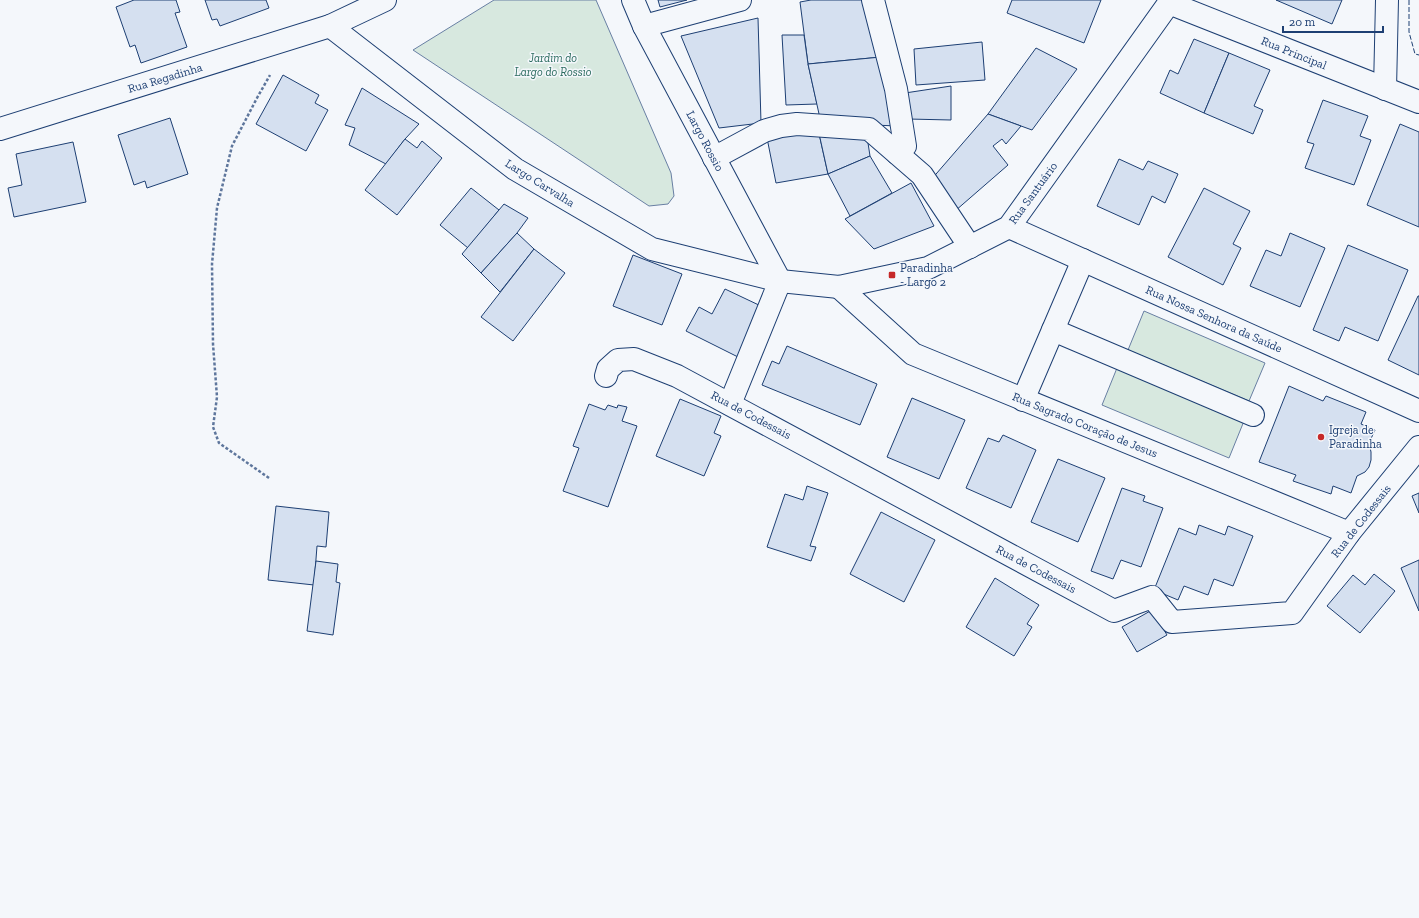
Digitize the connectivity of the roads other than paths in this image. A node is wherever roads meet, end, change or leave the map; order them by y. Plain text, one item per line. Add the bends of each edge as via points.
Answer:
1 (385, 0) edge
2 (633, 0) edge
3 (740, 0) edge
4 (874, 0) edge
5 (1387, 0) edge
6 (1166, 1) edge
7 (330, 26) junction
8 (644, 26) junction
9 (1385, 89) junction
10 (1419, 102) edge
11 (0, 129) edge
12 (897, 153) junction
13 (714, 158) junction
14 (1009, 227) junction
15 (970, 247) junction
16 (1083, 260) junction
17 (780, 281) junction
18 (839, 287) junction
19 (1052, 330) junction
20 (606, 376) dead end
21 (1023, 400) junction
22 (730, 404) junction
23 (1419, 411) edge
24 (1253, 415) dead end
25 (1419, 447) edge
26 (1350, 534) junction

1 - 7 street, Rua Regadinha
2 - 8 street, Largo Rossio
3 - 8 street
4 - 12 street via 896,89 904,139 905,146
5 - 9 street
6 - 9 street, Rua Principal
6 - 14 street, Rua Santuário
7 - 11 street, Rua Regadinha
7 - 17 street, Largo Carvalha via 514,169 652,249
8 - 13 street, Largo Rossio
9 - 10 street, Rua Principal
12 - 13 street via 869,129 797,124 764,132
12 - 15 street via 922,175
13 - 17 street, Largo Rossio
14 - 15 street, Rua Santuário
14 - 16 street, Rua Nossa Senhora da Saúde
15 - 18 street, Rua Santuário via 928,268
16 - 19 street
16 - 23 street, Rua Nossa Senhora da Saúde
17 - 18 street, Rua Santuário
17 - 22 street
18 - 21 street, Rua Sagrado Coração de Jesus via 913,354
19 - 21 street
19 - 24 street
20 - 22 street, Rua de Codessais via 608,369 618,360 634,359 677,376
21 - 26 street, Rua Sagrado Coração de Jesus
22 - 26 street, Rua de Codessais via 1114,611 1152,597 1172,622 1292,613
25 - 26 street, Rua de Codessais

